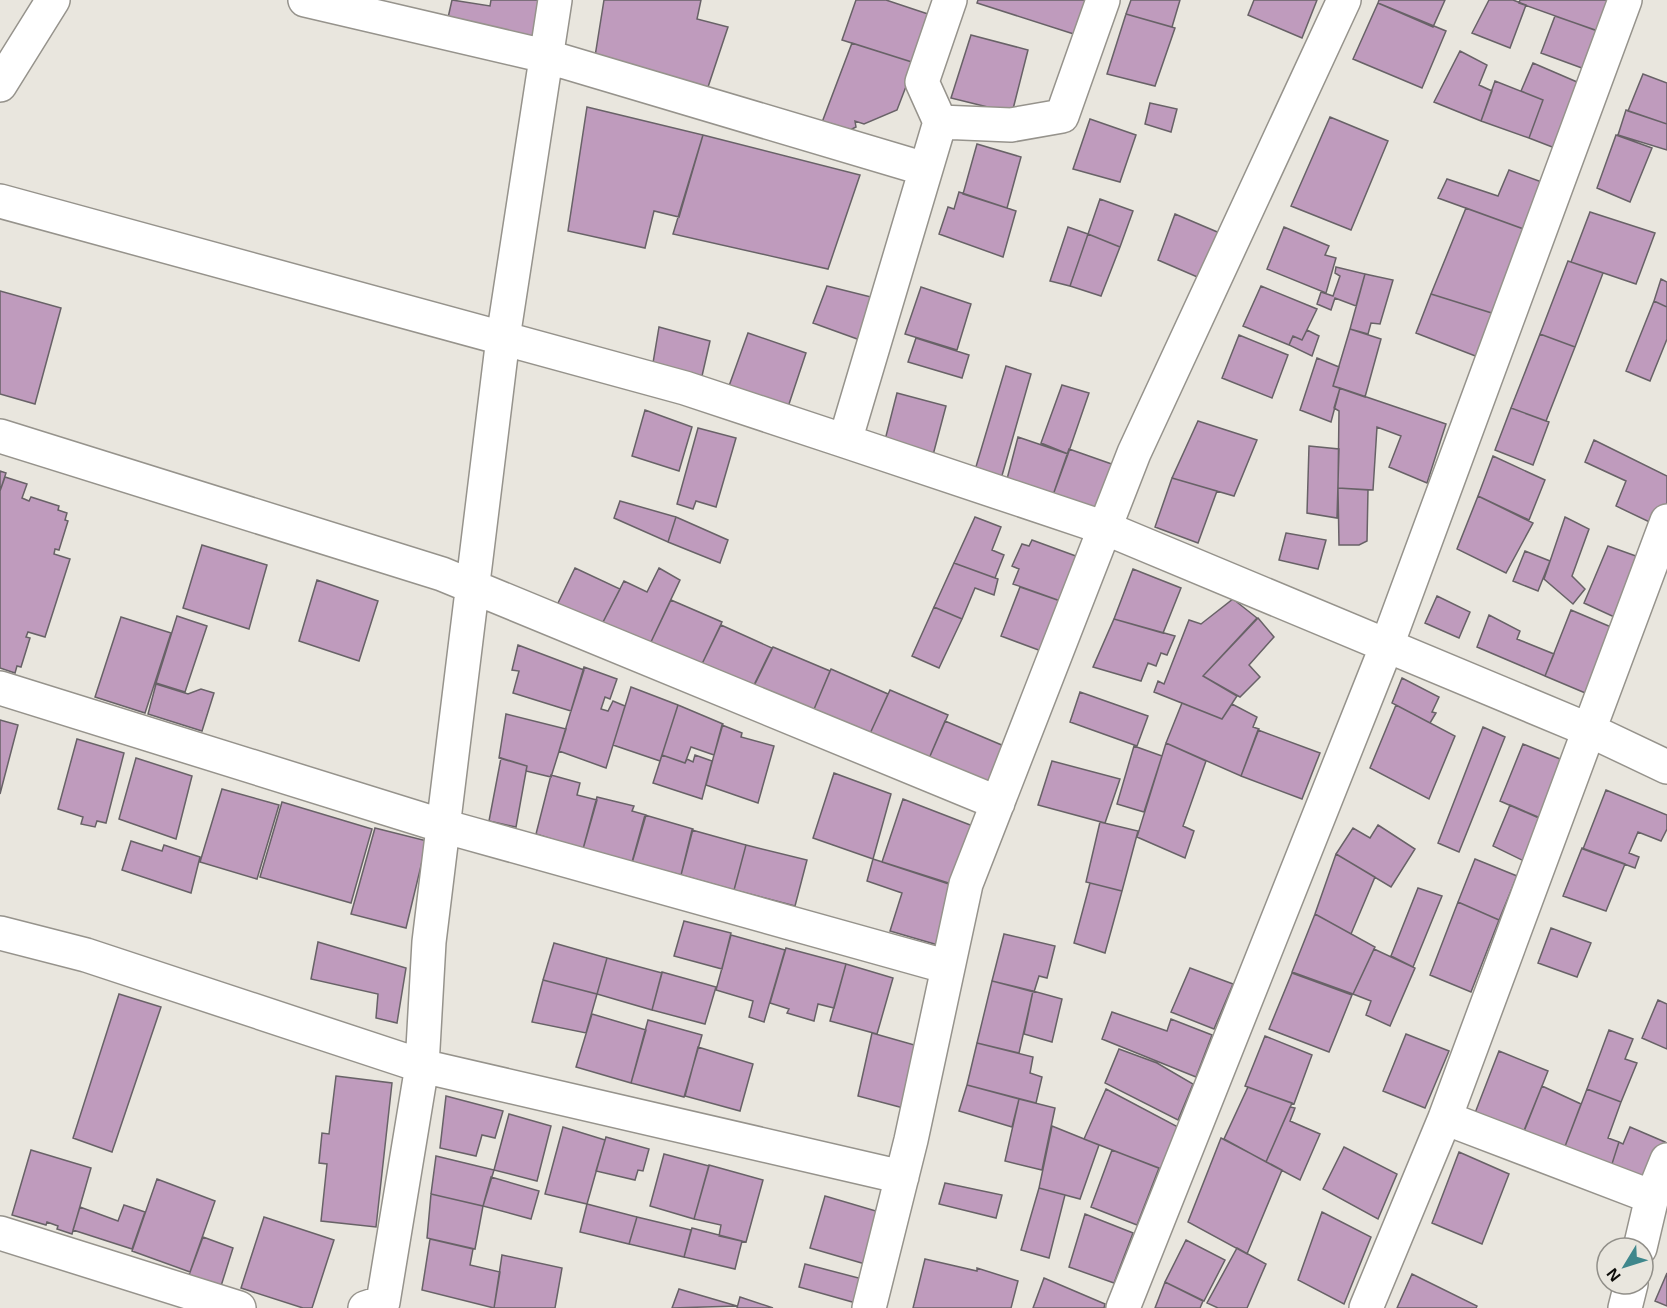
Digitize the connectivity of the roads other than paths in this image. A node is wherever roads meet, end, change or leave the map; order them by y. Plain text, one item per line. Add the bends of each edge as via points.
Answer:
1 (53, 0) edge
2 (305, 0) edge
3 (555, 0) edge
4 (950, 0) edge
5 (1103, 0) edge
6 (1344, 0) edge
7 (1625, 0) edge
8 (545, 56) junction
9 (0, 85) edge
10 (940, 122) junction
11 (925, 170) junction
12 (0, 201) edge
13 (503, 338) junction
14 (0, 436) edge
15 (845, 441) junction
16 (1667, 522) edge
17 (1105, 528) junction
18 (473, 586) junction
19 (1386, 645) junction
20 (0, 688) edge
21 (1589, 730) junction
22 (1667, 767) edge
23 (998, 803) junction
24 (443, 826) junction
25 (0, 933) edge
26 (948, 967) junction
27 (422, 1066) junction
28 (1445, 1118) junction
29 (1667, 1160) edge
30 (902, 1178) junction
31 (1652, 1197) junction
32 (0, 1233) edge
33 (1643, 1236) edge
34 (386, 1306) edge
35 (239, 1308) edge
36 (870, 1308) edge
37 (1123, 1308) edge
38 (1366, 1308) edge

1 - 9 street
2 - 8 street
3 - 8 street
4 - 10 street via 922,82
5 - 10 street via 1062,116 1011,125
6 - 17 street via 1134,453
7 - 19 street
8 - 11 street
8 - 13 street
10 - 11 street
11 - 15 street
12 - 13 street
13 - 15 street via 685,388
13 - 18 street
14 - 18 street
15 - 17 street
16 - 21 street
17 - 19 street
17 - 23 street
18 - 23 street
18 - 24 street
19 - 21 street
19 - 37 street
20 - 24 street
21 - 22 street
21 - 28 street
23 - 26 street via 966,884
24 - 26 street
24 - 27 street via 429,942
25 - 27 street via 86,955
26 - 30 street
27 - 30 street
27 - 34 street
28 - 31 street
28 - 38 street
29 - 31 street
30 - 36 street
31 - 33 street
32 - 35 street

